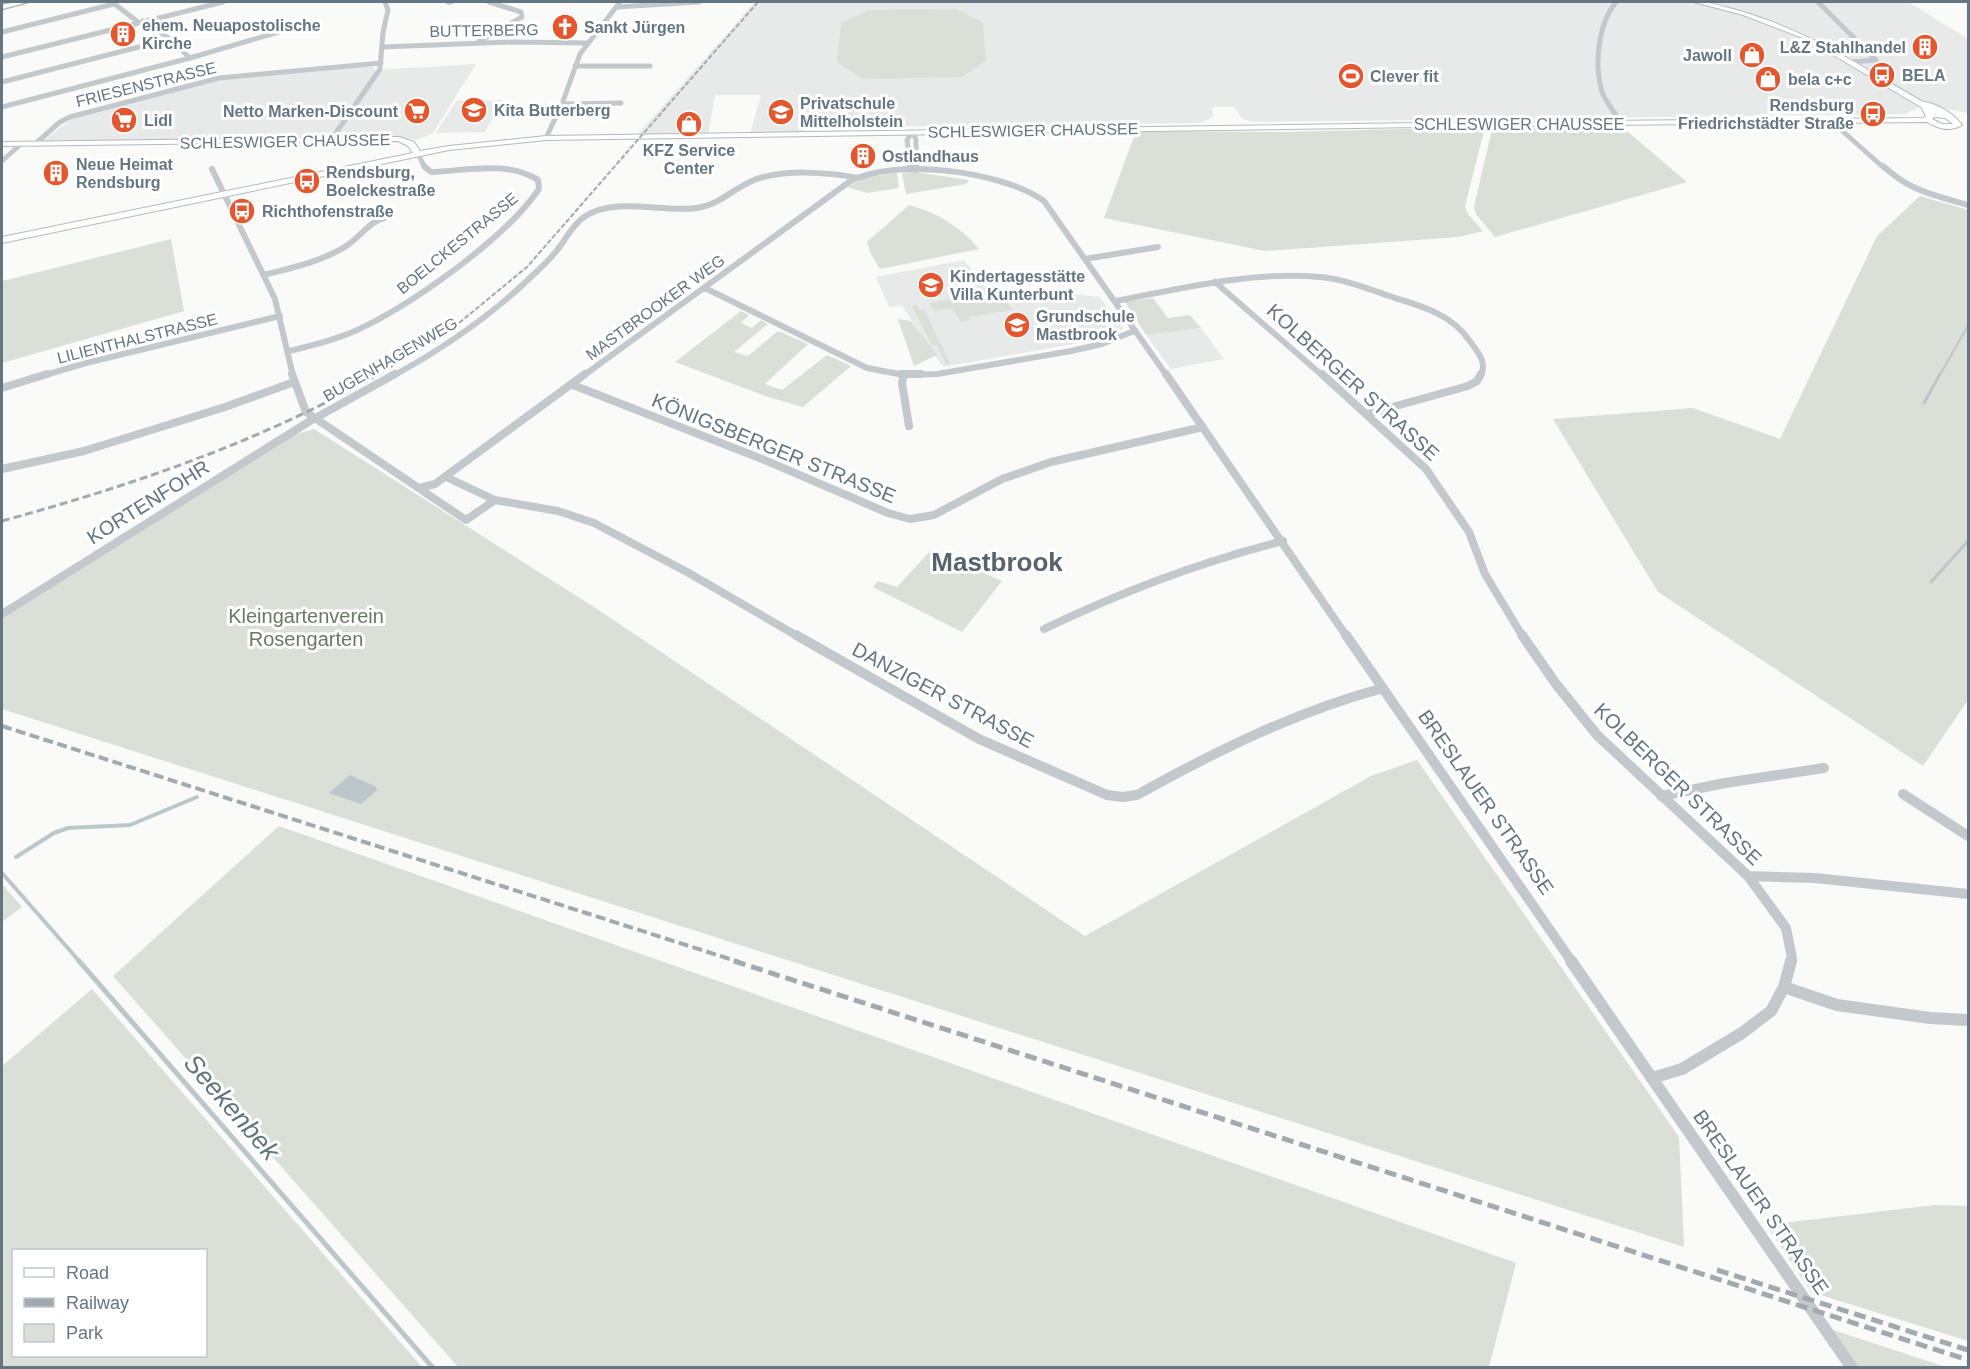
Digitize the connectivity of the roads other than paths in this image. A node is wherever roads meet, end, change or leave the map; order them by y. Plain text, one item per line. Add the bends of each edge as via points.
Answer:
1 (24, 2) edge
2 (223, 2) edge
3 (385, 2) edge
4 (489, 2) edge
5 (620, 2) edge
6 (699, 2) edge
7 (1616, 2) edge
8 (1697, 2) edge
9 (1818, 2) edge
10 (1829, 2) edge
11 (113, 3) edge
12 (2, 7) edge
13 (617, 8) junction
14 (141, 22) junction
15 (289, 29) dead end
16 (597, 30) junction
17 (685, 30) dead end
18 (2, 32) edge
19 (170, 39) junction
20 (476, 43) junction
21 (586, 43) junction
22 (383, 47) junction
23 (2, 57) edge
24 (190, 58) junction
25 (381, 63) junction
26 (1855, 64) junction
27 (575, 66) junction
28 (650, 66) dead end
29 (2, 82) edge
30 (621, 103) dead end
31 (562, 104) junction
32 (2, 107) edge
33 (1943, 116) junction
34 (1929, 118) junction
35 (1830, 120) junction
36 (1957, 121) junction
37 (1622, 123) junction
38 (1963, 131) dead end
39 (912, 132) junction
40 (546, 138) junction
41 (331, 140) junction
42 (2, 144) edge
43 (21, 144) junction
44 (35, 144) junction
45 (418, 154) junction
46 (2, 161) edge
47 (212, 169) dead end
48 (916, 170) junction
49 (858, 178) junction
50 (222, 194) junction
51 (1968, 205) edge
52 (384, 218) dead end
53 (2, 240) edge
54 (1158, 247) dead end
55 (1085, 259) junction
56 (264, 275) junction
57 (1215, 282) junction
58 (705, 288) junction
59 (1116, 301) junction
60 (280, 316) junction
61 (1134, 331) junction
62 (289, 351) junction
63 (904, 375) junction
64 (294, 382) junction
65 (573, 385) junction
66 (2, 388) edge
67 (1367, 414) junction
68 (313, 419) junction
69 (909, 426) dead end
70 (1203, 427) junction
71 (2, 469) edge
72 (446, 477) junction
73 (419, 488) junction
74 (495, 500) junction
75 (1283, 541) junction
76 (2, 614) edge
77 (1044, 629) dead end
78 (1383, 688) junction
79 (1824, 768) dead end
80 (1903, 794) dead end
81 (1661, 796) junction
82 (1968, 836) edge
83 (1748, 876) junction
84 (1968, 894) edge
85 (1784, 987) junction
86 (1968, 1020) edge
87 (1652, 1078) junction
88 (1852, 1368) edge

1 - 12 main road
2 - 14 street
3 - 22 street via 388,10
4 - 20 street via 521,12 522,17
5 - 13 street
6 - 13 street
7 - 37 street via 1608,9 1599,53 1602,91
8 - 26 main road via 1789,30
9 - 10 street
9 - 26 street via 1876,60
11 - 14 street
11 - 18 street
13 - 16 street
14 - 19 street
14 - 23 street
15 - 24 street
16 - 17 street
16 - 21 street
19 - 24 street
19 - 29 street
20 - 21 street, BUTTERBERG
20 - 22 street, BUTTERBERG
21 - 27 street
22 - 25 street
24 - 32 street
25 - 41 street via 379,73
25 - 44 street, FRIESENSTRASSE via 209,80 70,117
26 - 33 main road
26 - 34 main road via 1924,106
27 - 28 street
27 - 31 street
30 - 31 street
31 - 40 street
33 - 34 main road
33 - 36 main road
34 - 35 main road, SCHLESWIGER CHAUSSEE
34 - 36 main road via 1941,126
35 - 37 main road, SCHLESWIGER CHAUSSEE
35 - 51 street via 1902,183
36 - 38 main road
37 - 39 main road, SCHLESWIGER CHAUSSEE
39 - 40 main road, SCHLESWIGER CHAUSSEE
39 - 48 street via 907,140 910,167
40 - 45 main road, SCHLESWIGER CHAUSSEE via 464,145
41 - 44 main road, SCHLESWIGER CHAUSSEE
41 - 45 main road, SCHLESWIGER CHAUSSEE via 399,139 411,144
42 - 43 main road, SCHLESWIGER CHAUSSEE
43 - 44 main road, SCHLESWIGER CHAUSSEE
43 - 46 street
45 - 50 main road
45 - 62 street, BOELCKESTRASSE via 431,172 522,172 533,175 539,189 503,228 408,302 363,328
47 - 50 street
48 - 49 street, MASTBROOKER WEG
48 - 55 street, MASTBROOKER WEG via 1000,182 1040,198
49 - 58 street, MASTBROOKER WEG
49 - 68 street, BUGENHAGENWEG via 843,174 768,176 696,208 612,209 586,215 555,253 462,335
50 - 53 main road
50 - 56 street
52 - 56 street via 336,253
54 - 55 street
55 - 59 street, BRESLAUER STRASSE
56 - 60 street
57 - 59 street
57 - 67 street, KOLBERGER STRASSE
57 - 67 street via 1286,276 1347,282 1430,308 1463,331 1482,359 1483,372 1468,386
58 - 63 street via 867,368
58 - 65 street, MASTBROOKER WEG
59 - 61 street, BRESLAUER STRASSE
60 - 62 street
60 - 66 street, LILIENTHALSTRASSE via 86,363
61 - 63 street via 1071,351 938,374
61 - 70 street, BRESLAUER STRASSE
62 - 64 street
63 - 69 street
64 - 68 street via 302,405
64 - 71 street via 84,451
65 - 70 street, KÖNIGSBERGER STRASSE via 908,519 943,512 976,491 1047,463
65 - 72 street, MASTBROOKER WEG
67 - 81 street, KOLBERGER STRASSE via 1426,469 1447,498 1469,532 1485,574 1556,684 1597,735
68 - 73 street
68 - 76 street, KORTENFOHR
70 - 75 street, BRESLAUER STRASSE
72 - 73 street, MASTBROOKER WEG
72 - 74 street, DANZIGER STRASSE
73 - 74 street via 466,520
74 - 78 street, DANZIGER STRASSE via 531,505 594,523 749,606 964,731 1107,795 1137,795 1222,749 1301,714
75 - 77 street via 1182,570
75 - 78 street, BRESLAUER STRASSE
78 - 87 street, BRESLAUER STRASSE
79 - 81 street
80 - 82 street
81 - 83 street, KOLBERGER STRASSE
83 - 84 street via 1815,878
83 - 85 street, KOLBERGER STRASSE via 1785,928 1792,958
85 - 86 street via 1837,1005
85 - 87 street, KOLBERGER STRASSE via 1771,1011 1743,1033 1682,1069
87 - 88 street, BRESLAUER STRASSE

